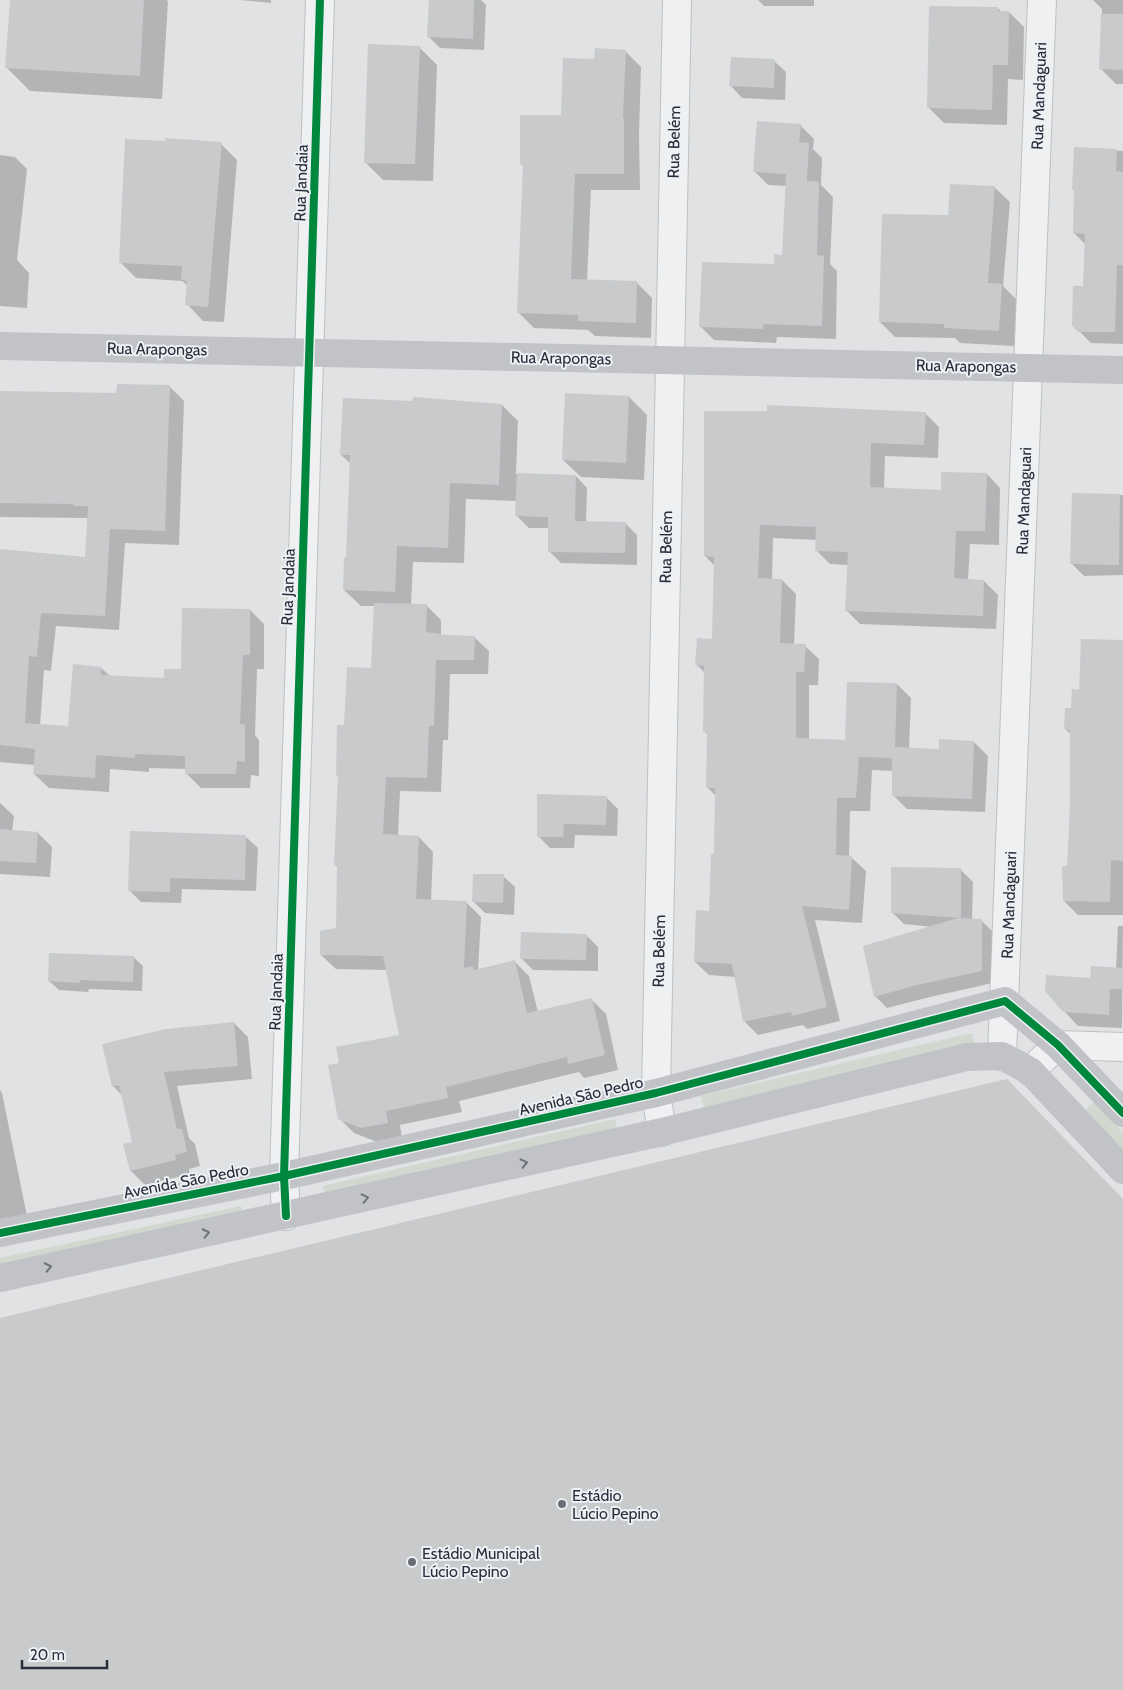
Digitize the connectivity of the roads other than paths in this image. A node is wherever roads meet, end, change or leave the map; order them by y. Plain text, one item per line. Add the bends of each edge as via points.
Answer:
1 (320, 0) edge
2 (677, 0) edge
3 (1042, 0) edge
4 (0, 346) edge
5 (309, 353) junction
6 (670, 360) junction
7 (1028, 368) junction
8 (1123, 370) edge
9 (1005, 1001) junction
10 (1058, 1045) junction
11 (1123, 1047) edge
12 (1002, 1056) junction
13 (1030, 1071) junction
14 (1092, 1081) junction
15 (656, 1093) junction
16 (1067, 1110) junction
17 (1123, 1113) edge
18 (662, 1132) junction
19 (1123, 1170) edge
20 (284, 1176) junction
21 (286, 1216) junction
22 (0, 1233) edge
23 (0, 1278) edge

1 - 5 street, Rua Jandaia
2 - 6 street, Rua Belém
3 - 7 street, Rua Mandaguari
4 - 5 street, Rua Arapongas
5 - 6 street, Rua Arapongas
5 - 20 street, Rua Jandaia
6 - 7 street, Rua Arapongas
6 - 15 street, Rua Belém
7 - 8 street, Rua Arapongas
7 - 9 street, Rua Mandaguari
9 - 10 street
9 - 12 street, Rua Mandaguari
9 - 15 street, Avenida São Pedro
10 - 11 street
10 - 13 street
10 - 14 street
12 - 13 street
12 - 18 street via 967,1057
13 - 16 street
14 - 16 street via 1075,1089
14 - 17 street
15 - 18 street, Rua Belém
15 - 20 street, Avenida São Pedro
16 - 19 street
21 -> 18 street
20 - 21 street, Rua Jandaia
20 - 22 street, Avenida São Pedro
23 -> 21 street

